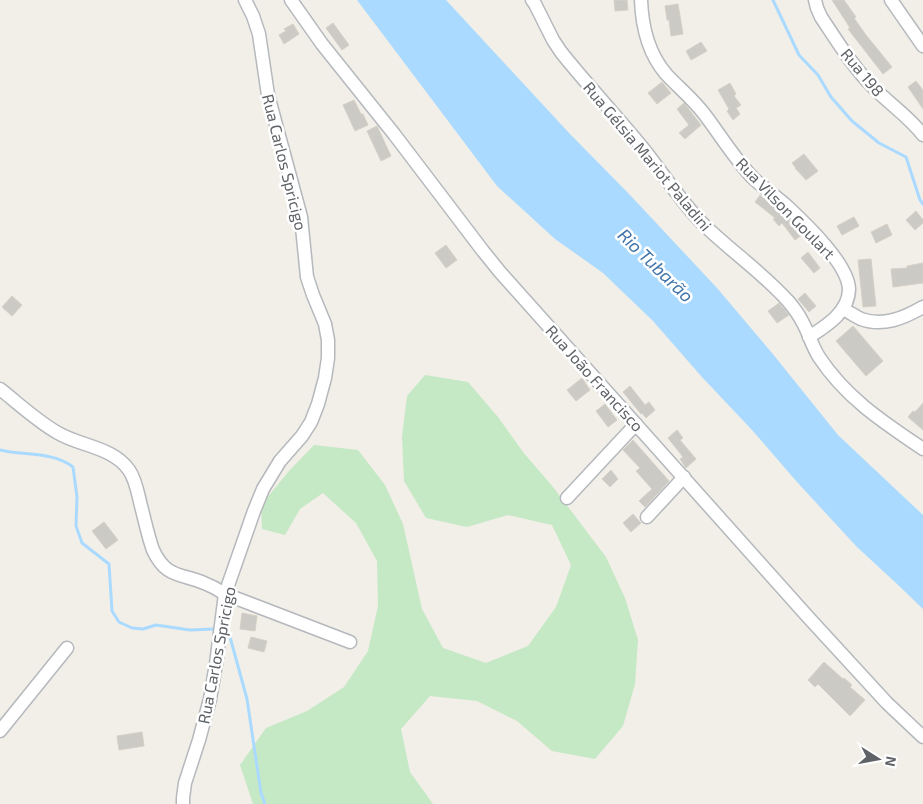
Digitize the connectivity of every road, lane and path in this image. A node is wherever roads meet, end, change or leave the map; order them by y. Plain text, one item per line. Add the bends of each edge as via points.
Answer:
1 (245, 0) edge
2 (291, 0) edge
3 (532, 0) edge
4 (641, 0) edge
5 (815, 0) edge
6 (891, 0) edge
7 (923, 46) edge
8 (923, 135) edge
9 (923, 307) edge
10 (843, 309) junction
11 (809, 337) junction
12 (0, 389) edge
13 (636, 424) junction
14 (923, 449) edge
15 (684, 477) junction
16 (567, 498) dead end
17 (647, 517) dead end
18 (225, 594) junction
19 (350, 642) dead end
20 (67, 648) dead end
21 (0, 732) edge
22 (923, 737) edge
23 (184, 804) edge

1 - 18 street, Rua Carlos Spricigo via 259,34 268,95 302,217 308,277 325,324 328,358 311,422 271,474 254,511
2 - 13 street, Rua João Francisco via 327,51 500,272
3 - 11 street, Rua Gélsia Mariot Paladini via 561,52 647,153 687,206 774,286 798,313
4 - 10 street, Rua Vilson Goulart via 644,32 666,74 700,109 745,169 798,217 844,272 849,290
5 - 8 street, Rua 198 via 821,17 865,78
6 - 7 street
9 - 10 street via 886,323 862,319
10 - 11 street
11 - 14 street, Rua Gélsia Mariot Paladini via 820,358 846,391
12 - 18 street via 58,433 118,459 135,481 157,559 170,571
13 - 15 street, Rua João Francisco
13 - 16 street
15 - 17 street
15 - 22 street, Rua João Francisco via 887,704
18 - 19 street
18 - 23 street, Rua Carlos Spricigo via 210,699 185,783
20 - 21 street

